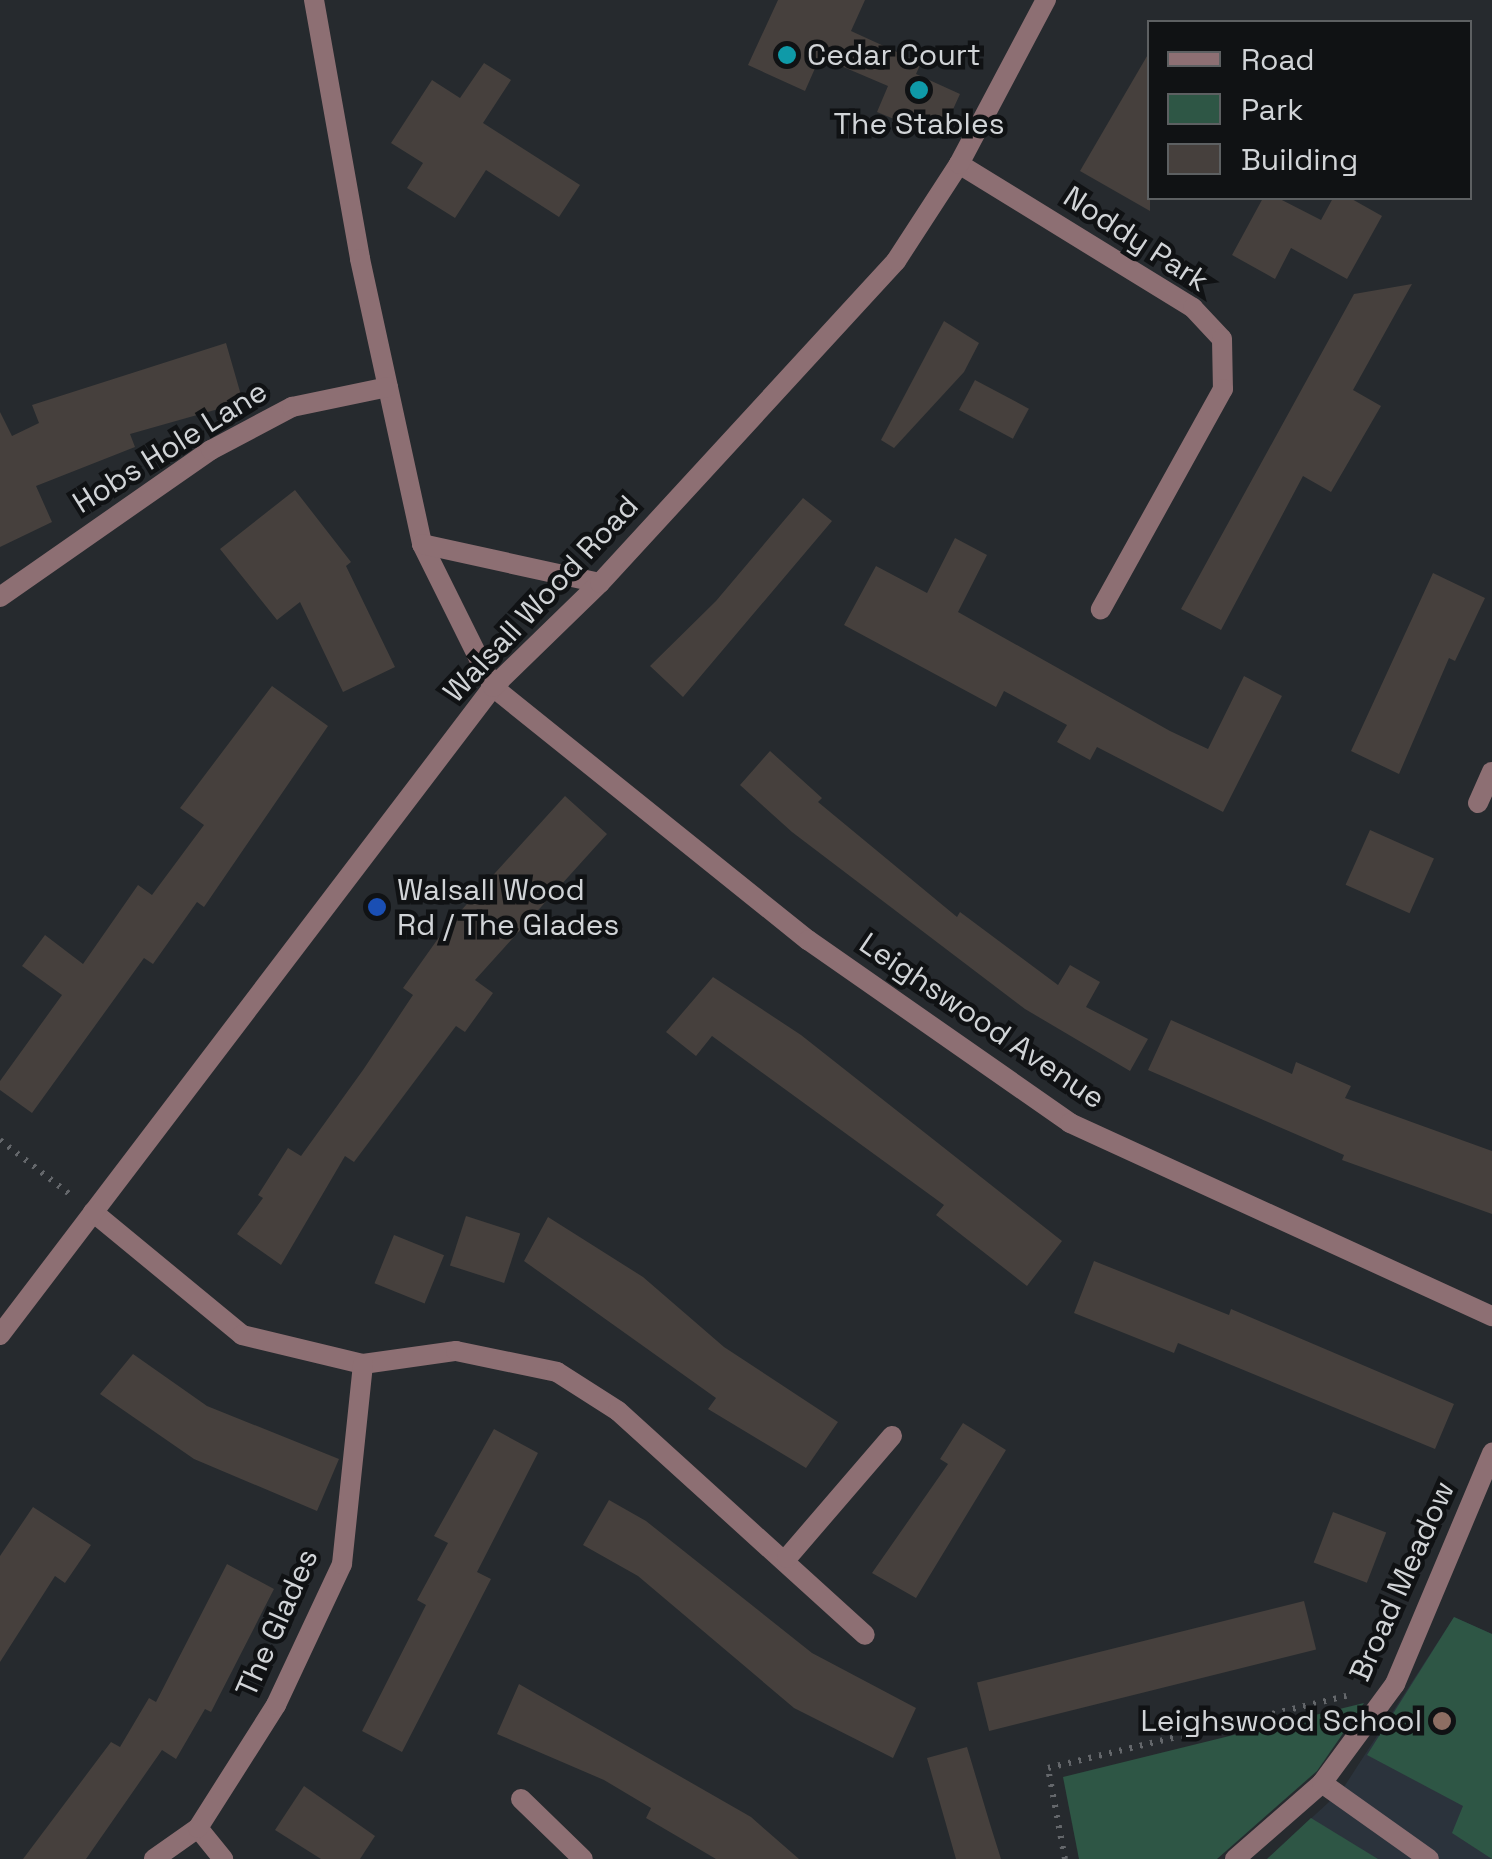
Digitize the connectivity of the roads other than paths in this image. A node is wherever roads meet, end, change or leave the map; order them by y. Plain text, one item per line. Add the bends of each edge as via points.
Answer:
1 (314, 0) edge
2 (1046, 0) edge
3 (959, 164) junction
4 (388, 387) junction
5 (422, 544) junction
6 (600, 583) junction
7 (0, 597) edge
8 (1100, 609) dead end
9 (493, 687) junction
10 (1492, 772) edge
11 (1478, 804) dead end
12 (93, 1212) junction
13 (1492, 1316) edge
14 (0, 1335) edge
15 (364, 1364) junction
16 (892, 1436) dead end
17 (1492, 1453) edge
18 (787, 1558) junction
19 (865, 1634) dead end
20 (1322, 1783) junction
21 (521, 1799) dead end
22 (198, 1828) junction
23 (154, 1859) edge
24 (223, 1859) edge
25 (583, 1859) edge
26 (1235, 1859) edge
27 (1429, 1859) edge

1 - 4 street
2 - 3 street, Walsall Wood Road
3 - 6 street, Walsall Wood Road via 896,261
3 - 8 street, Noddy Park via 1193,308 1222,339 1223,388
4 - 5 street
4 - 7 street, Hobs Hole Lane via 292,407 211,450
5 - 6 street
5 - 9 street
6 - 9 street, Walsall Wood Road
9 - 12 street, Walsall Wood Road
9 - 13 street, Leighswood Avenue via 808,940 1070,1122
10 - 11 street
12 - 14 street, Walsall Wood Road
12 - 15 street via 242,1335
15 - 18 street via 456,1351 557,1372 618,1412
15 - 22 street, The Glades via 342,1564 276,1705
16 - 18 street
17 - 20 street, Broad Meadow via 1395,1684
18 - 19 street
20 - 26 street, Broad Meadow
20 - 27 street
21 - 25 street
22 - 23 street, The Glades
22 - 24 street

